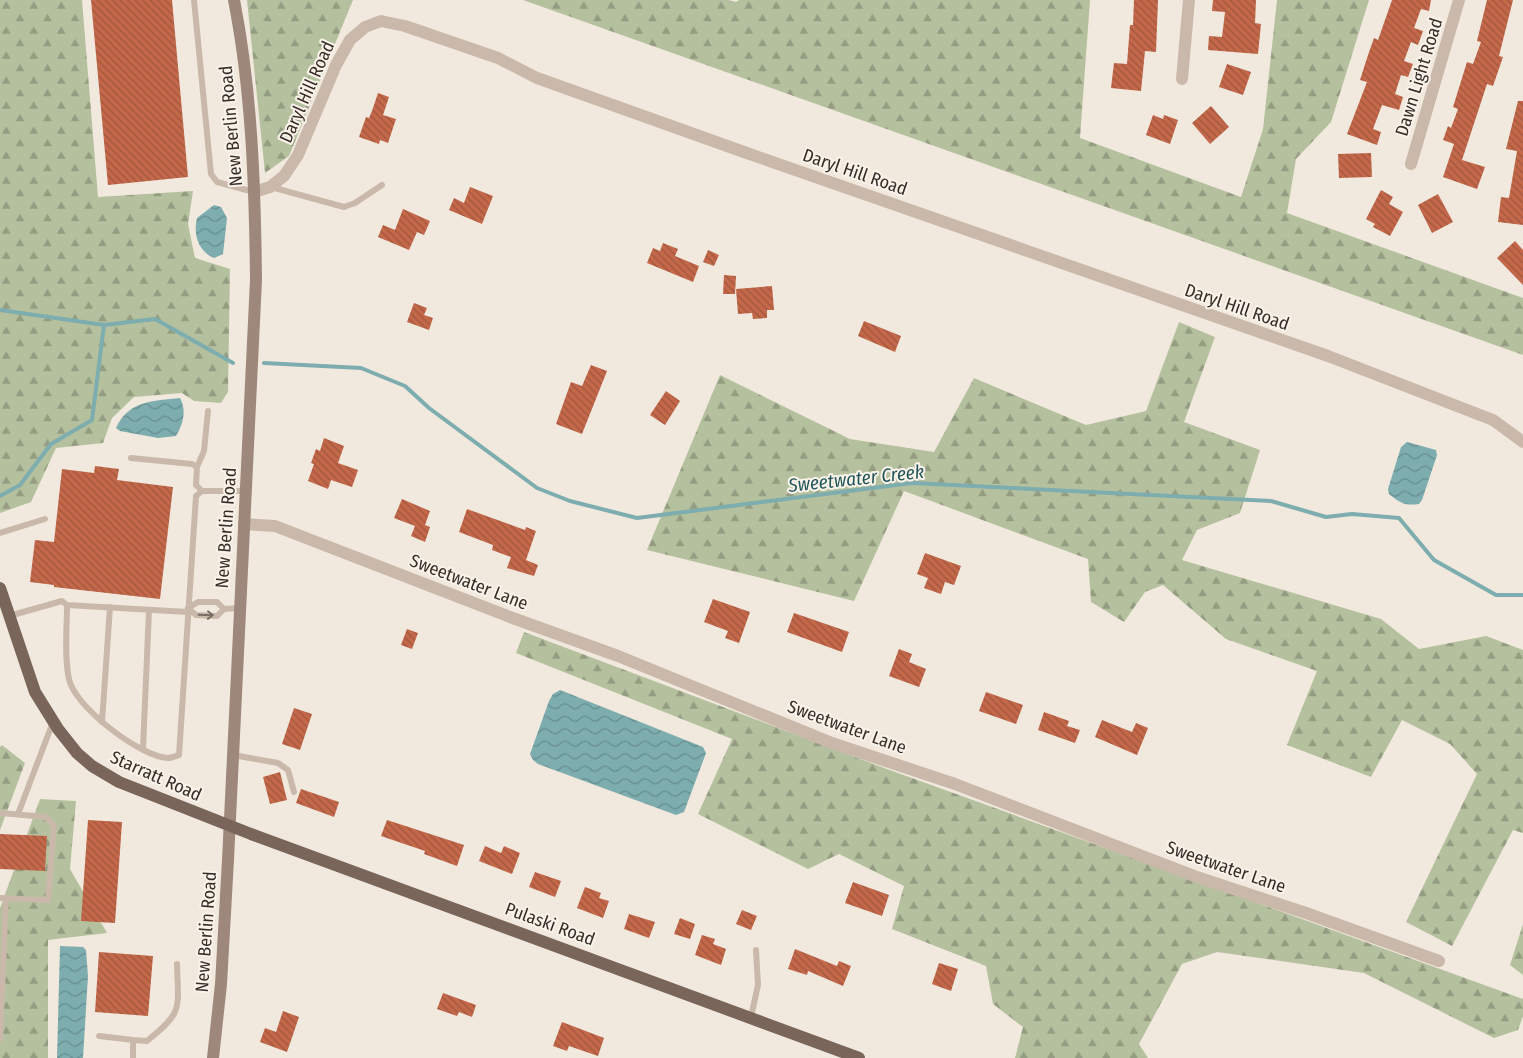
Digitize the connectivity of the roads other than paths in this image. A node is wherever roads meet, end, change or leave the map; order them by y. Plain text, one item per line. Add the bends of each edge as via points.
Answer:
1 (194, 0) edge
2 (234, 0) edge
3 (1189, 0) edge
4 (1459, 0) edge
5 (1182, 79) dead end
6 (1411, 164) dead end
7 (382, 185) dead end
8 (270, 187) junction
9 (254, 192) junction
10 (208, 411) dead end
11 (1523, 442) edge
12 (131, 458) dead end
13 (197, 467) junction
14 (202, 491) junction
15 (246, 491) junction
16 (45, 519) dead end
17 (244, 524) junction
18 (0, 533) edge
19 (0, 588) edge
20 (67, 605) junction
21 (110, 607) junction
22 (224, 608) junction
23 (239, 608) junction
24 (149, 610) junction
25 (188, 610) junction
26 (9, 616) junction
27 (53, 722) junction
28 (102, 722) junction
29 (143, 749) junction
30 (232, 755) junction
31 (294, 792) dead end
32 (0, 814) edge
33 (18, 814) junction
34 (229, 825) junction
35 (3, 898) edge
36 (756, 950) dead end
37 (1439, 960) dead end
38 (177, 964) dead end
39 (751, 1017) junction
40 (99, 1036) dead end
41 (0, 1039) edge
42 (133, 1040) junction
43 (133, 1058) edge
44 (213, 1058) edge
45 (859, 1058) edge

1 - 9 lane via 210,174 218,182
2 - 9 street, New Berlin Road via 242,45
3 - 5 street
4 - 6 street, Dawn Light Road
7 - 8 lane via 344,207
8 - 9 street, Daryl Hill Road
8 - 11 street, Daryl Hill Road via 284,176 298,155 350,40 364,27 381,21 498,58 537,78 1328,356 1493,420
9 - 15 street, New Berlin Road via 256,280
10 - 13 lane via 204,451
12 - 13 lane
13 - 14 lane via 196,485
14 - 15 lane
14 - 25 lane via 196,496
15 - 17 street, New Berlin Road
16 - 18 lane
17 - 23 street, New Berlin Road
17 - 37 street, Sweetwater Lane via 275,526 618,656 832,743 955,784 1197,877
19 - 26 main road, Starratt Road
20 - 21 lane
20 - 26 lane via 62,601
20 - 28 lane via 69,680 83,705
21 - 24 lane
21 - 28 lane
22 - 23 lane
22 - 25 lane via 217,602 198,602
25 -> 22 lane via 196,615 217,616
23 - 30 street, New Berlin Road
24 - 25 lane
24 - 29 lane
25 - 29 lane via 179,755 170,759 158,757
26 - 27 main road, Starratt Road via 35,692
27 - 33 lane
27 - 34 main road, Starratt Road via 77,753 119,782
28 - 29 lane
30 - 31 lane via 278,763 288,770
30 - 34 street, New Berlin Road
32 - 33 lane
33 - 35 lane via 46,817 54,826 48,900
34 - 39 main road, Pulaski Road
34 - 44 street, New Berlin Road
35 - 41 lane
36 - 39 lane via 758,986
38 - 42 lane via 178,1010 168,1024 147,1041
39 - 45 main road, Pulaski Road
40 - 42 lane
42 - 43 lane

